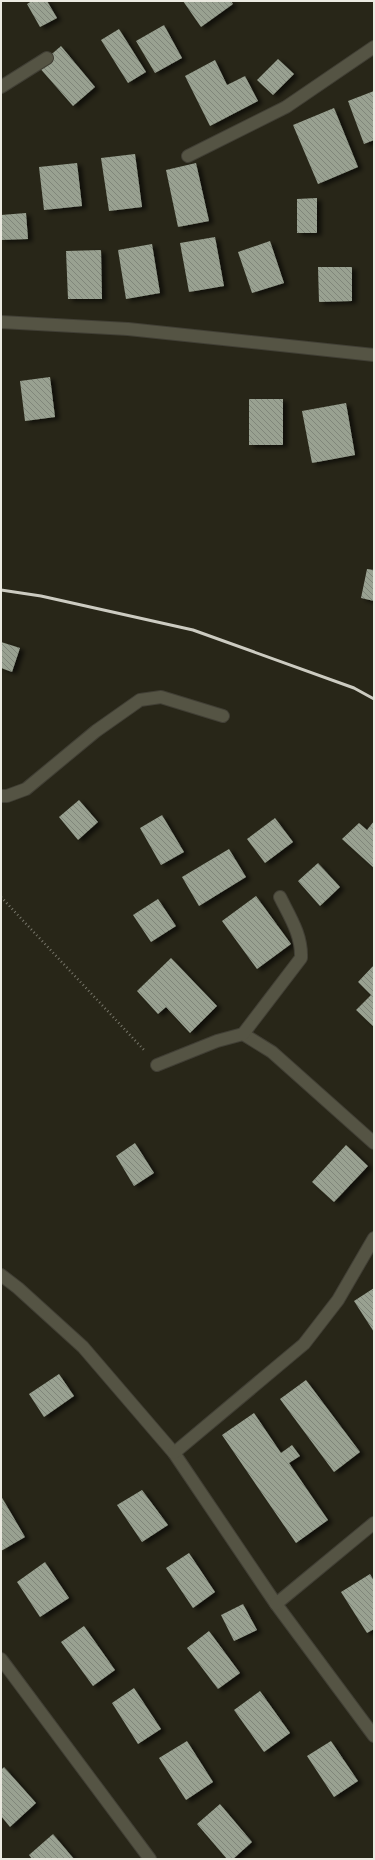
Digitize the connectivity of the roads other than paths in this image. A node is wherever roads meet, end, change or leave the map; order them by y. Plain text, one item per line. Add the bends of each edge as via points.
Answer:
1 (374, 47) edge
2 (47, 58) dead end
3 (1, 86) edge
4 (188, 156) dead end
5 (1, 322) edge
6 (374, 354) edge
7 (223, 716) dead end
8 (1, 796) edge
9 (280, 897) dead end
10 (243, 1034) junction
11 (157, 1065) road end
12 (374, 1143) edge
13 (374, 1238) edge
14 (1, 1275) edge
15 (174, 1453) junction
16 (374, 1523) edge
17 (276, 1604) junction
18 (1, 1659) edge
19 (374, 1736) edge
20 (150, 1859) edge

1 - 4 street via 286,106
2 - 3 street
5 - 6 street via 128,329
7 - 8 street via 161,697 140,700 96,731 26,789
9 - 10 street via 301,944 301,958
10 - 11 street via 217,1041
10 - 12 street via 272,1052
13 - 15 street via 338,1300 304,1344
14 - 15 street via 83,1347
15 - 17 street
16 - 17 street
17 - 19 street
18 - 20 street

